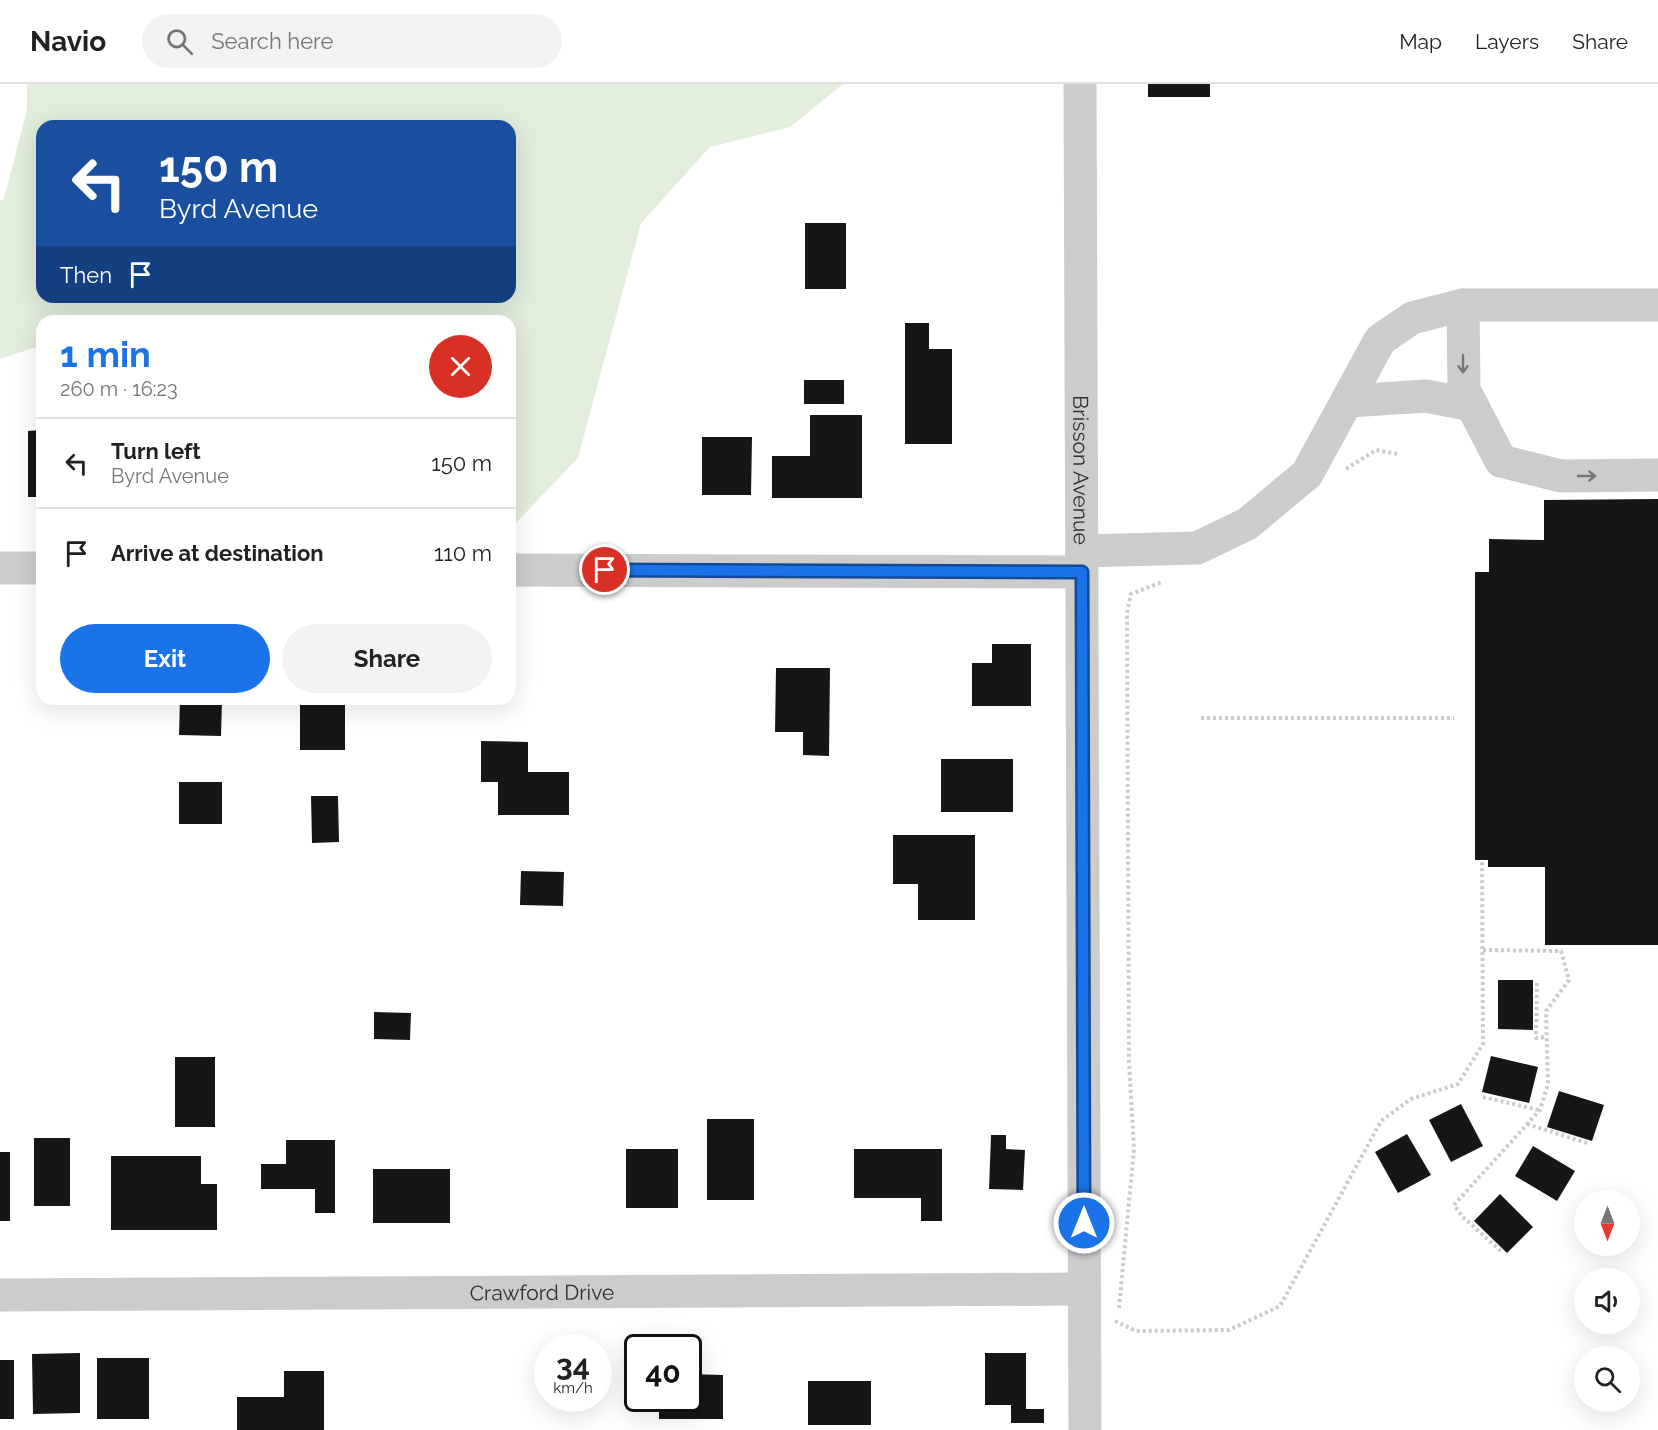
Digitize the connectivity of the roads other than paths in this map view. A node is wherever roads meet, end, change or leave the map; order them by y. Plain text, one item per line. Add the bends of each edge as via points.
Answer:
1 (1080, 84) edge
2 (1463, 305) junction
3 (1658, 305) edge
4 (1348, 401) junction
5 (1472, 405) junction
6 (1658, 476) edge
7 (1082, 562) junction
8 (0, 568) edge
9 (36, 568) edge
10 (516, 570) edge
11 (0, 1294) edge
12 (1084, 1304) junction
13 (1085, 1430) edge

1 - 7 street, Brisson Avenue
2 - 3 street
2 - 4 street via 1412,318 1380,340
2 -> 5 street via 1464,390
4 - 5 street via 1426,396
4 - 7 street via 1307,474 1248,524 1197,548
5 -> 6 street via 1501,461 1561,476
7 - 10 street
7 - 12 street, Brisson Avenue
8 - 9 street
11 - 12 street, Crawford Drive
12 - 13 street, Brisson Avenue

